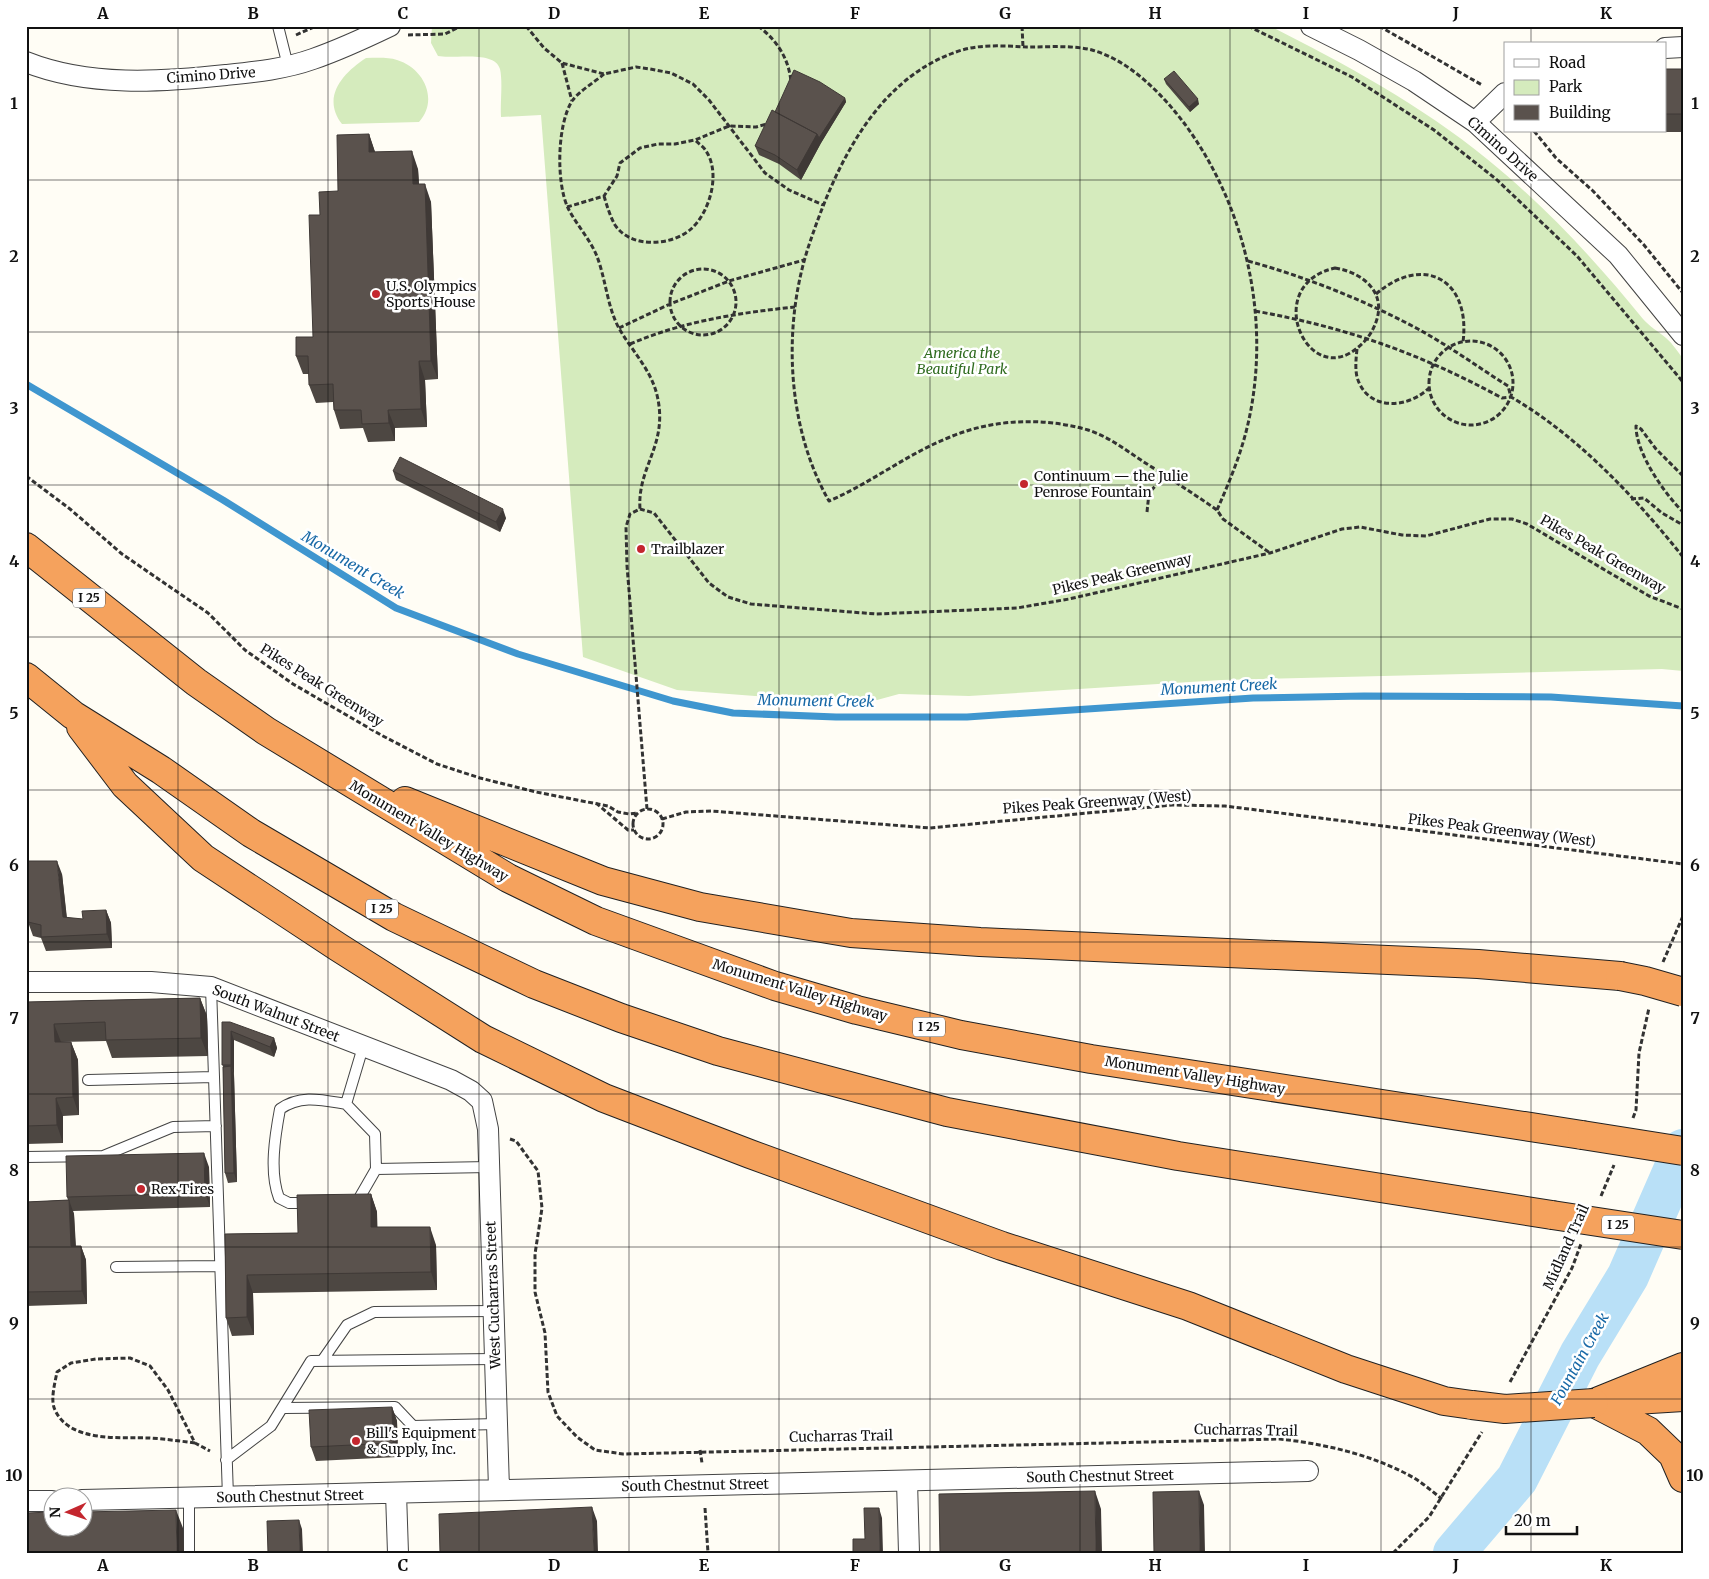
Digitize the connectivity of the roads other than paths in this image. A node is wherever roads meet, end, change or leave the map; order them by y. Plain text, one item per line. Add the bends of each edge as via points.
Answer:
1 (278, 26) edge
2 (390, 26) edge
3 (1311, 26) edge
4 (1683, 47) edge
5 (1666, 48) edge
6 (26, 62) edge
7 (288, 66) junction
8 (1502, 96) edge
9 (1475, 122) junction
10 (1683, 335) edge
11 (26, 547) edge
12 (26, 677) edge
13 (73, 715) junction
14 (325, 768) junction
15 (26, 982) edge
16 (211, 987) junction
17 (1683, 992) edge
18 (363, 1047) junction
19 (214, 1078) junction
20 (88, 1080) dead end
21 (482, 1101) joint
22 (346, 1104) junction
23 (216, 1126) junction
24 (1683, 1151) edge
25 (26, 1157) edge
26 (490, 1167) junction
27 (376, 1169) junction
28 (324, 1203) edge
29 (342, 1203) edge
30 (1683, 1235) edge
31 (220, 1266) junction
32 (116, 1267) dead end
33 (494, 1311) junction
34 (495, 1359) junction
35 (322, 1361) junction
36 (1683, 1367) edge
37 (1683, 1397) edge
38 (1635, 1401) junction
39 (1594, 1403) junction
40 (284, 1408) junction
41 (497, 1424) junction
42 (226, 1460) junction
43 (1308, 1471) dead end
44 (1683, 1478) edge
45 (907, 1481) junction
46 (499, 1489) junction
47 (396, 1493) junction
48 (228, 1497) junction
49 (189, 1498) junction
50 (92, 1500) edge
51 (26, 1501) edge
52 (42, 1501) edge
53 (189, 1553) edge
54 (398, 1553) edge
55 (909, 1553) edge

1 - 7 lane
2 - 7 street, Cimino Drive
3 - 9 street, Cimino Drive via 1414,81
4 - 5 street
6 - 7 street, Cimino Drive via 73,76 125,80 205,77
8 - 9 street
9 - 10 street, Cimino Drive via 1618,255
11 - 14 highway, Monument Valley Highway / I 25 via 152,648 250,720
12 - 13 highway, I 25
13 - 30 highway, I 25, bridge via 161,770 251,833 394,917 534,984 718,1051 947,1112 1074,1138
13 - 39 highway, bridge via 125,785 203,858 483,1039 604,1098 1002,1246 1188,1306 1346,1369 1479,1414 1505,1409
14 - 17 highway, bridge via 603,881 700,907 798,925 850,933 980,942 1478,964 1620,976
14 - 24 highway, Monument Valley Highway / I 25, bridge via 508,878 596,921 775,986 848,1008 961,1035 1092,1059
15 - 16 street, South Walnut Street via 151,982
16 - 18 street, South Walnut Street
16 - 19 lane
18 - 21 street, South Walnut Street via 451,1080
18 - 22 lane
19 - 20 lane
19 - 23 lane
21 - 26 street, West Cucharras Street via 488,1129
22 - 27 lane via 374,1134
22 - 28 lane via 313,1098 291,1101 280,1110 274,1169 280,1198 289,1203
23 - 25 lane via 173,1127 103,1156
23 - 31 lane
26 - 27 lane
26 - 33 street, West Cucharras Street
27 - 29 lane via 356,1202
31 - 32 lane
31 - 42 lane
33 - 34 street, West Cucharras Street
33 - 35 lane via 374,1312 347,1325
34 - 35 lane
34 - 41 street, West Cucharras Street
35 - 40 lane via 311,1361
36 - 38 highway
37 - 38 highway
38 - 39 highway
38 - 39 highway
38 - 44 highway via 1648,1431 1673,1455
40 - 41 lane via 396,1408 413,1426
40 - 42 lane via 271,1426
41 - 46 street, West Cucharras Street
42 - 48 lane
43 - 45 street, South Chestnut Street
45 - 46 street, South Chestnut Street
45 - 55 street
46 - 47 street, South Chestnut Street
47 - 48 street, South Chestnut Street
47 - 54 street
48 - 49 street, South Chestnut Street
49 - 50 street, South Chestnut Street
49 - 53 lane
51 - 52 street

